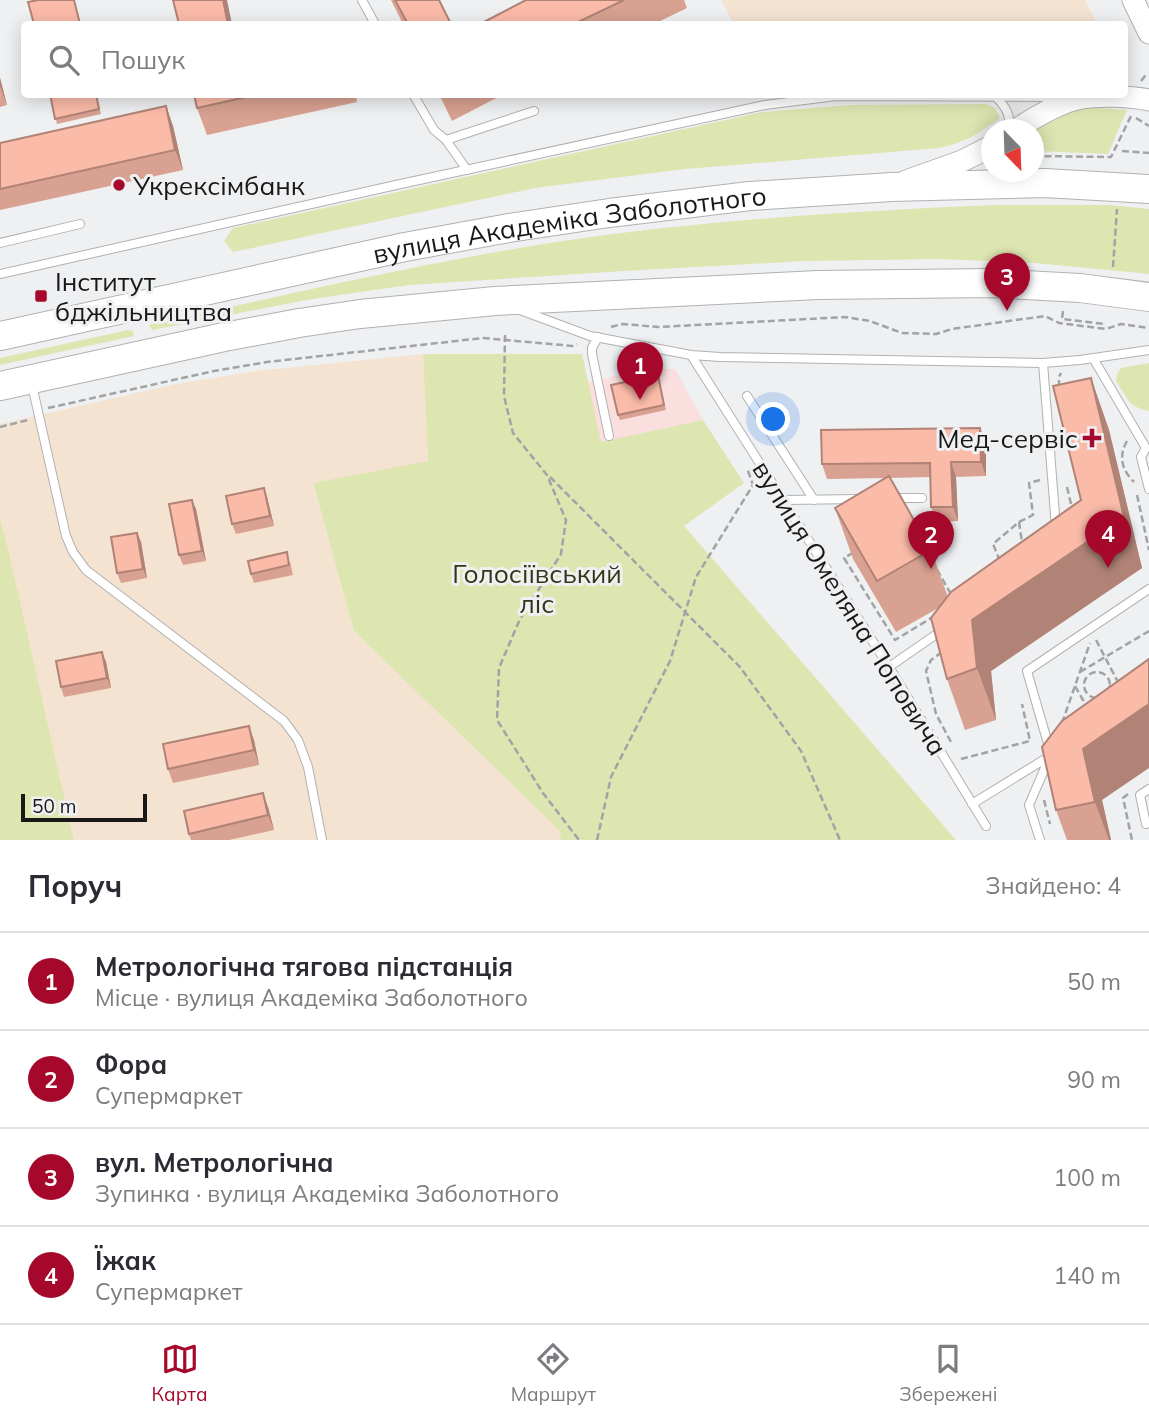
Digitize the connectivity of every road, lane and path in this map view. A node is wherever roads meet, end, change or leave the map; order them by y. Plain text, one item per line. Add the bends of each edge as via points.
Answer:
1 (362, 0) edge
2 (1133, 0) edge
3 (373, 21) edge
4 (1148, 26) edge
5 (1128, 97) edge
6 (415, 98) edge
7 (820, 98) edge
8 (997, 98) edge
9 (1080, 98) edge
10 (1149, 100) edge
11 (534, 111) dead end
12 (1009, 119) edge
13 (1033, 119) edge
14 (1149, 126) edge
15 (446, 140) junction
16 (1122, 150) dead end
17 (981, 152) edge
18 (1149, 153) edge
19 (1044, 156) edge
20 (467, 170) junction
21 (892, 187) junction
22 (1149, 189) edge
23 (1117, 209) dead end
24 (80, 224) dead end
25 (0, 243) edge
26 (1113, 267) dead end
27 (0, 274) edge
28 (1149, 297) edge
29 (495, 300) junction
30 (1063, 311) dead end
31 (1105, 324) dead end
32 (1149, 328) edge
33 (505, 335) dead end
34 (0, 336) edge
35 (594, 337) junction
36 (505, 341) junction
37 (1149, 350) edge
38 (691, 355) junction
39 (1093, 358) junction
40 (1043, 363) junction
41 (1062, 372) dead end
42 (30, 379) junction
43 (0, 386) edge
44 (1059, 388) edge
45 (747, 397) dead end
46 (37, 414) junction
47 (0, 427) edge
48 (1149, 434) edge
49 (609, 436) dead end
50 (1128, 438) dead end
51 (1147, 450) edge
52 (744, 459) dead end
53 (547, 475) junction
54 (1134, 481) dead end
55 (1066, 486) edge
56 (1149, 489) edge
57 (1041, 490) dead end
58 (1137, 493) dead end
59 (882, 498) edge
60 (922, 498) dead end
61 (868, 499) edge
62 (783, 500) junction
63 (814, 500) junction
64 (1072, 510) edge
65 (1019, 522) junction
66 (1056, 533) edge
67 (1023, 549) edge
68 (1149, 550) edge
69 (1001, 563) edge
70 (1149, 589) edge
71 (685, 612) junction
72 (957, 619) edge
73 (1149, 631) edge
74 (895, 640) joint
75 (942, 652) edge
76 (1105, 657) junction
77 (889, 667) junction
78 (1088, 667) junction
79 (1080, 672) junction
80 (1092, 673) junction
81 (1114, 674) junction
82 (1108, 677) junction
83 (1075, 686) junction
84 (1120, 686) edge
85 (1086, 692) junction
86 (1080, 695) junction
87 (1021, 701) dead end
88 (1086, 707) edge
89 (1058, 733) edge
90 (954, 748) dead end
91 (1062, 748) edge
92 (1052, 754) junction
93 (960, 759) dead end
94 (1149, 789) edge
95 (1044, 799) edge
96 (972, 804) junction
97 (1146, 824) dead end
98 (986, 826) dead end
99 (1051, 830) edge
100 (323, 840) edge
101 (579, 840) edge
102 (597, 840) edge
103 (840, 840) edge
104 (1040, 840) edge

1 - 3 lane
2 - 4 street
5 - 10 street
6 - 15 lane via 434,130
7 - 20 lane via 765,105
8 - 12 lane
9 - 13 street
11 - 15 lane
14 - 19 path via 1131,115 1111,157
15 - 20 lane
16 - 18 path
17 - 21 street
20 - 27 lane
21 - 22 highway, вулиця Академіка Заболотного via 1045,183
21 - 34 highway, вулиця Академіка Заболотного via 750,196 509,228
23 - 26 path
24 - 25 lane
28 - 29 highway via 978,283 818,285
29 - 35 lane
29 - 42 highway via 299,324
30 - 31 path via 1062,318
32 - 35 path via 1121,324 1106,329 1059,323 1045,316 936,334 902,334 845,317 659,327 622,324
33 - 36 path
35 - 36 path via 573,346
35 - 38 lane
35 - 49 lane via 592,354
36 - 46 path via 483,338 267,362 47,408
36 - 53 path via 504,396 513,433
37 - 39 lane
38 - 40 lane
38 - 62 lane, вулиця Омеляна Поповича
39 - 40 lane
39 - 51 lane
40 - 66 lane
41 - 44 path
42 - 43 highway
42 - 46 lane
45 - 63 lane
46 - 47 path
46 - 100 lane via 66,536 79,560 86,570 284,721 298,740 308,767
48 - 51 lane
50 - 54 path via 1121,452 1126,474
51 - 56 lane via 1141,457
52 - 71 path via 753,485 696,577
53 - 71 path
53 - 101 path via 566,520 561,554 520,619 499,668 497,720
55 - 64 path
57 - 65 path via 1040,480 1028,483 1032,515
58 - 68 path
59 - 60 lane
61 - 63 lane
62 - 63 lane
62 - 77 lane, вулиця Омеляна Поповича
65 - 67 path
65 - 69 path via 993,544
70 - 92 lane via 1027,671
71 - 102 path via 670,661 611,777
71 - 103 path via 740,667 801,751
72 - 77 lane
73 - 76 path
74 - 74 path via 957,603 911,524 844,558
75 - 90 path via 926,671 936,714
76 - 78 path
76 - 79 path via 1093,634
76 - 81 path
77 - 96 lane, вулиця Омеляна Поповича
78 - 79 path
78 - 80 path
79 - 83 path
80 - 82 path
80 - 85 path via 1084,683
81 - 82 path
81 - 84 path
82 - 85 path via 1110,690 1104,696 1092,697
83 - 86 path
83 - 89 path
85 - 86 path
86 - 88 path
87 - 93 path via 1030,741
91 - 92 lane
92 - 96 lane
92 - 104 lane via 1030,805
94 - 97 lane via 1140,795
95 - 99 path
96 - 98 lane, вулиця Омеляна Поповича

